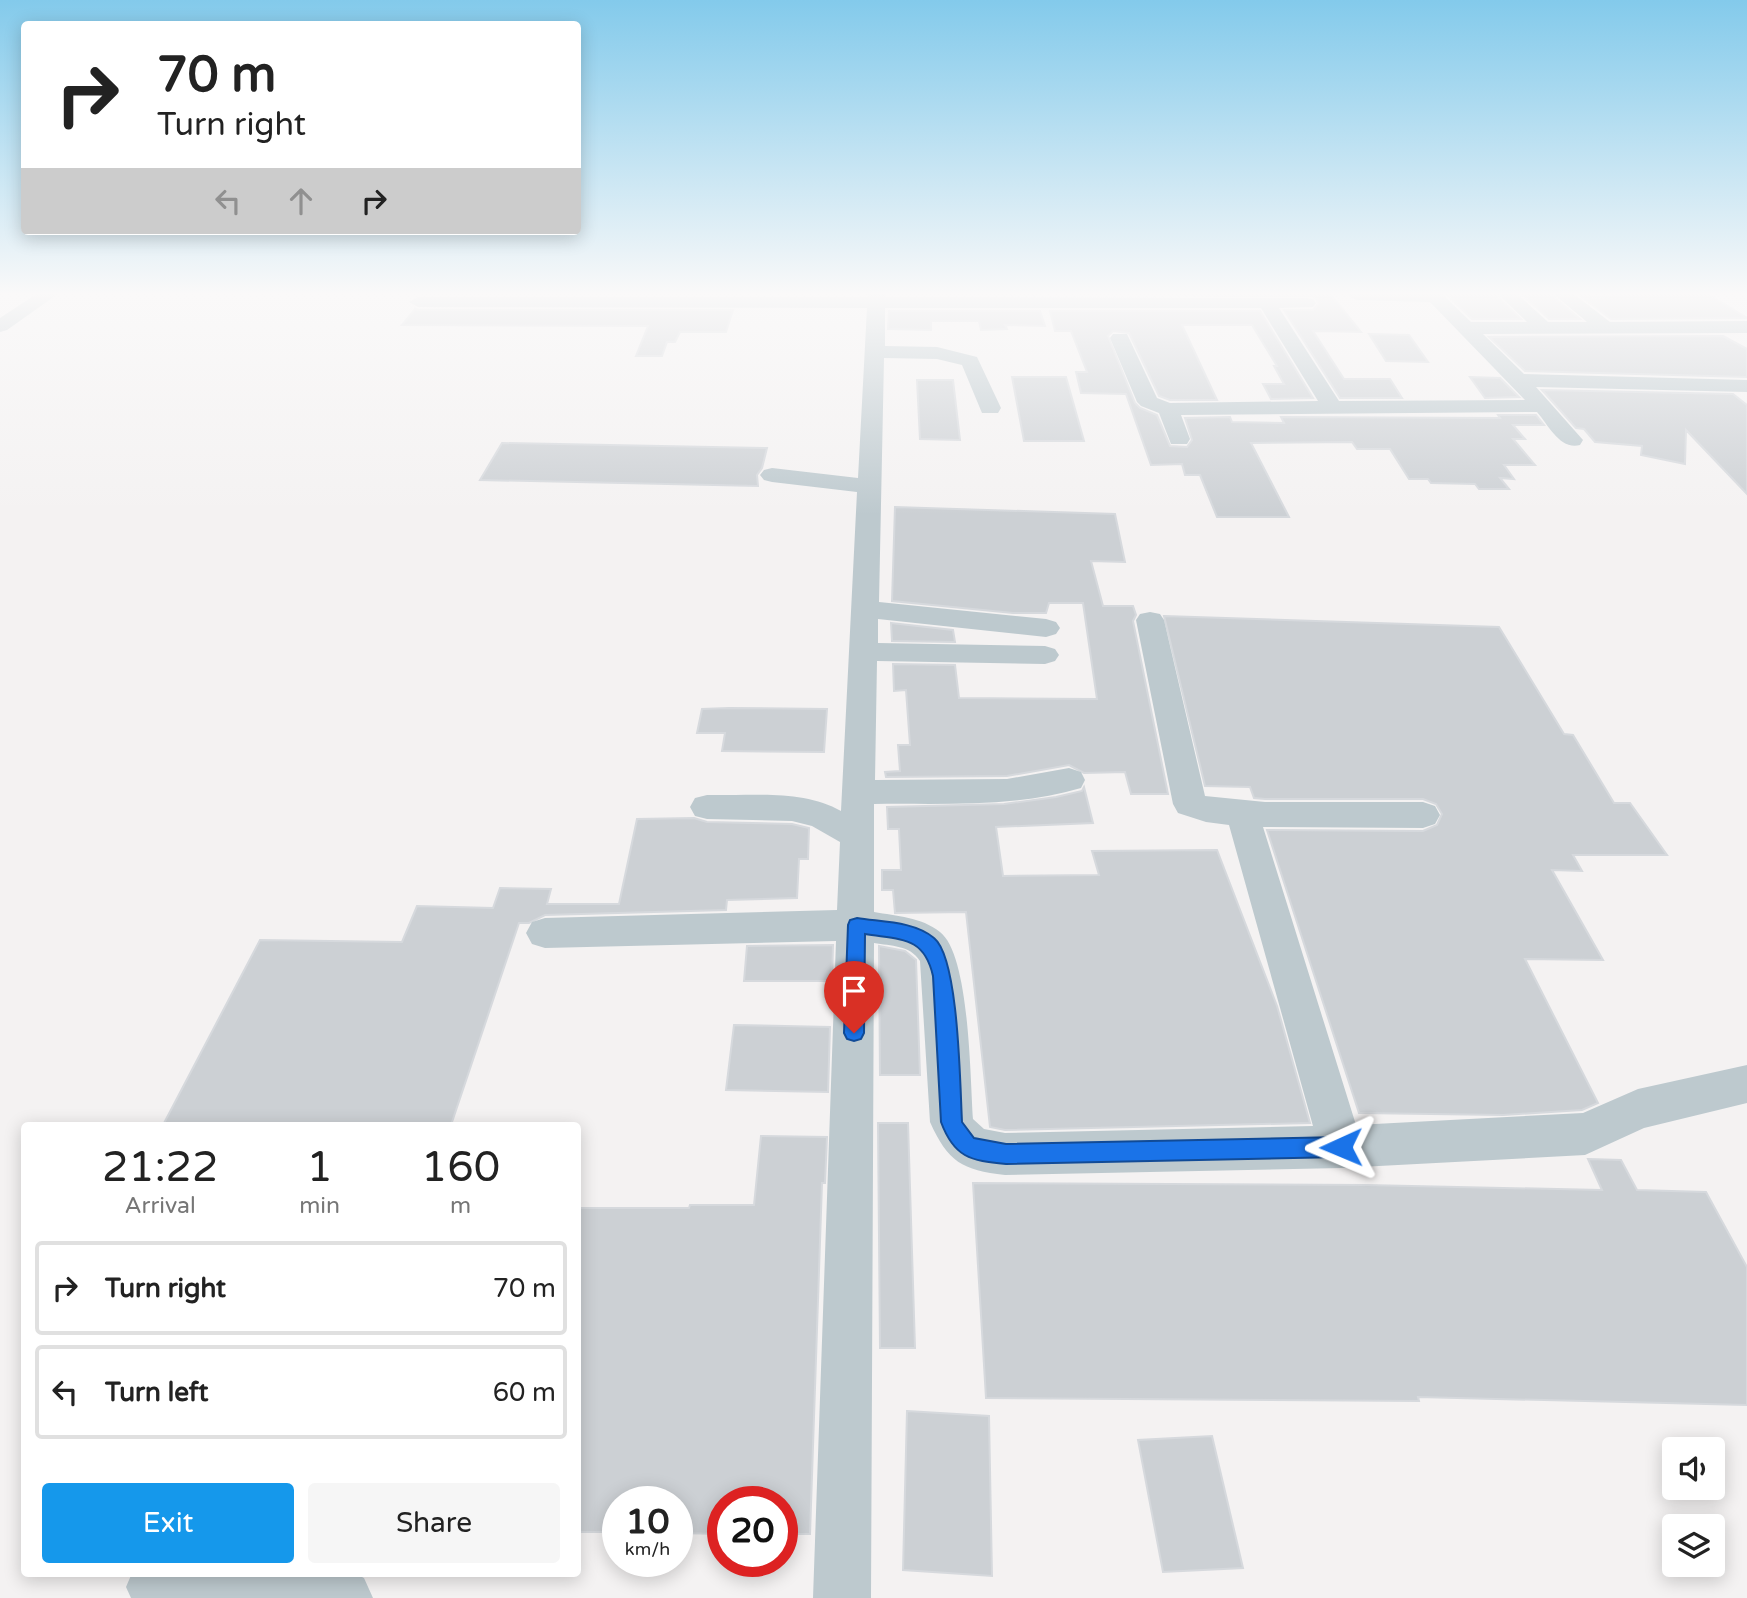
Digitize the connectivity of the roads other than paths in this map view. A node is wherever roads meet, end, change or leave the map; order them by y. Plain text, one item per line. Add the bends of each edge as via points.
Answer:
1 (873, 366) edge
2 (972, 366) edge
3 (1132, 366) edge
4 (1306, 366) edge
5 (1502, 366) edge
6 (1517, 380) junction
7 (1747, 386) edge
8 (1331, 406) junction
9 (1542, 406) junction
10 (990, 408) dead end
11 (1168, 409) junction
12 (1179, 439) dead end
13 (1572, 440) dead end
14 (772, 475) dead end
15 (868, 486) junction
16 (865, 609) junction
17 (1150, 620) dead end
18 (864, 652) junction
19 (1069, 780) dead end
20 (858, 792) junction
21 (707, 807) dead end
22 (1242, 813) junction
23 (1423, 815) dead end
24 (858, 837) junction
25 (857, 925) junction
26 (545, 933) dead end
27 (1747, 1084) edge
28 (1341, 1147) junction
29 (155, 1587) dead end
30 (344, 1598) edge
31 (842, 1598) edge

1 - 15 street
2 - 10 street
3 - 11 street via 1148,402
4 - 8 street
5 - 6 street
6 - 7 street
6 - 9 street
8 - 9 street
8 - 11 street
9 - 13 street
11 - 12 street
14 - 15 street
15 - 16 street via 878,535
16 - 18 street
16 - 18 street via 1046,641
17 - 22 street via 1186,797 1198,809
18 - 20 street
19 - 20 street via 1007,791
20 - 24 street
21 - 24 street via 792,809 821,815
22 - 23 street
22 - 28 street
24 - 25 street
25 - 26 street
25 - 28 street via 913,934 929,944 938,958 952,1122 967,1146 1006,1154
25 - 31 street
27 - 28 street via 1638,1110 1585,1134
29 - 30 street

